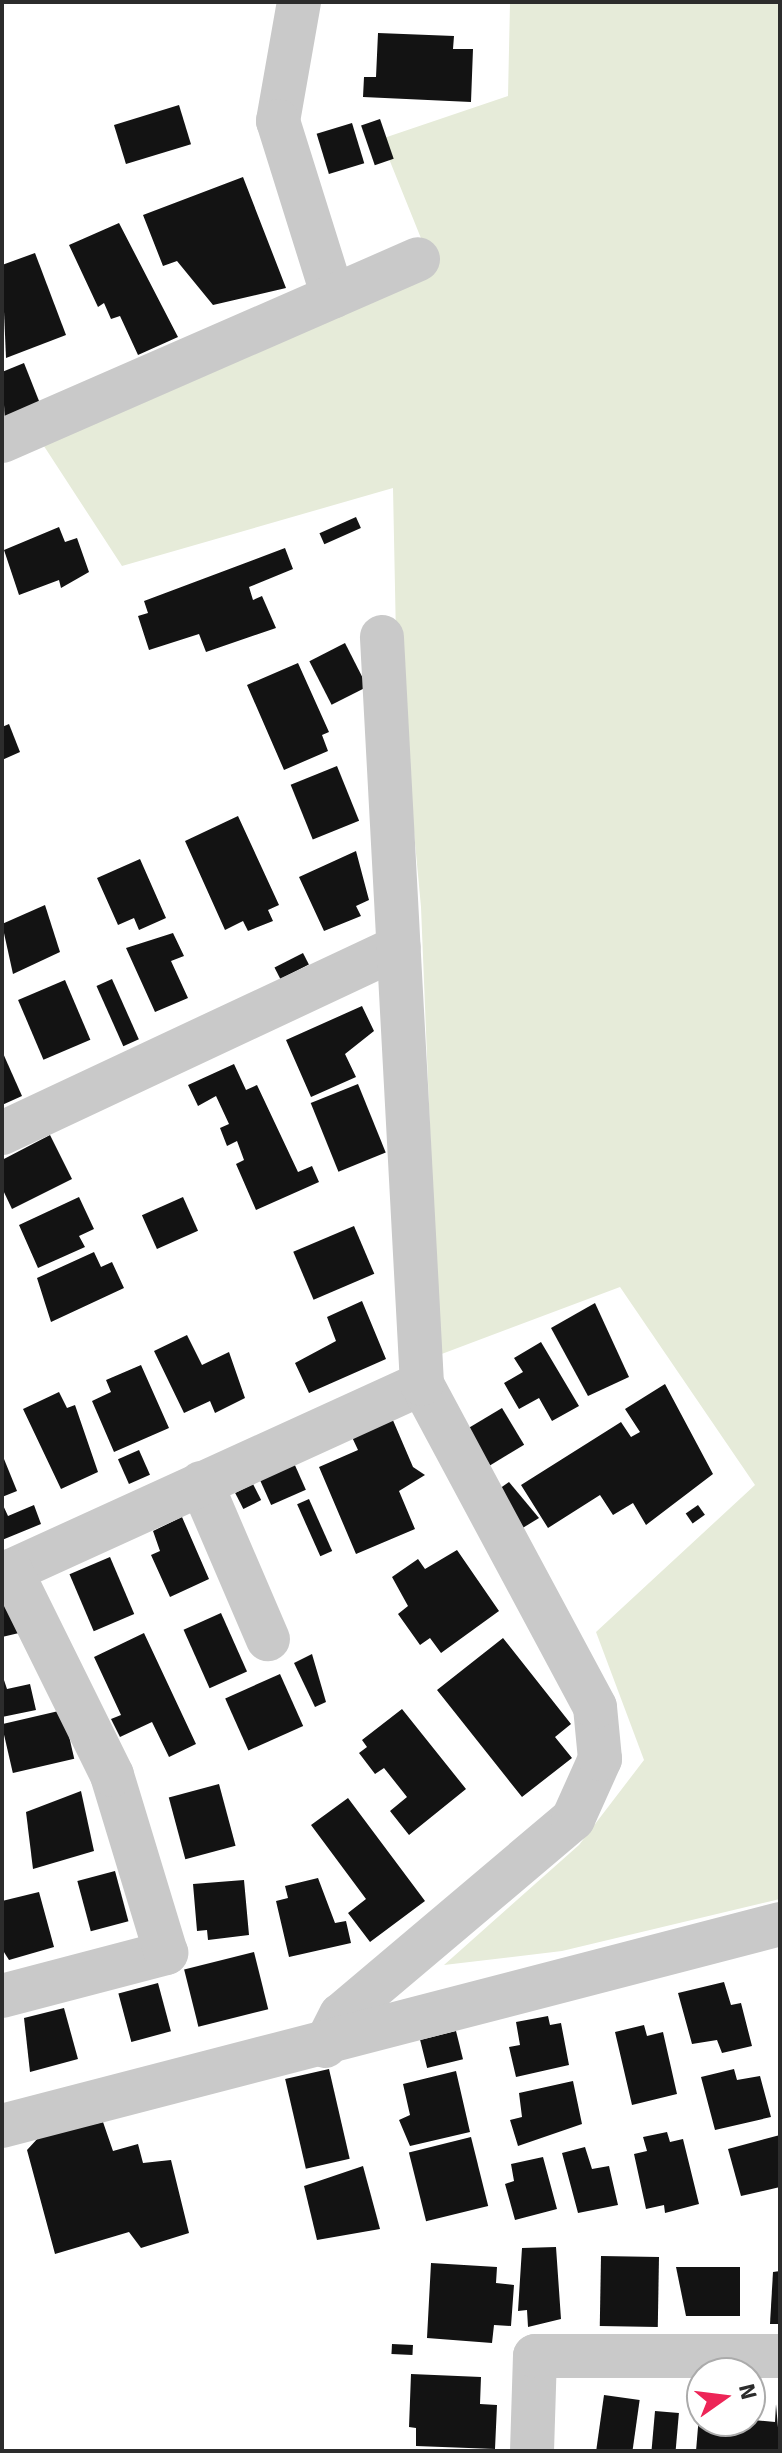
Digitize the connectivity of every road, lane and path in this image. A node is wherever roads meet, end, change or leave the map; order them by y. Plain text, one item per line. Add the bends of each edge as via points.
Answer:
1 (299, 2) edge
2 (418, 259) dead end
3 (333, 297) junction
4 (2, 441) edge
5 (382, 637) dead end
6 (399, 947) junction
7 (2, 1133) edge
8 (422, 1384) junction
9 (201, 1483) junction
10 (7, 1573) edge
11 (268, 1639) dead end
12 (780, 1924) edge
13 (2, 1996) edge
14 (325, 2046) junction
15 (2, 2126) edge
16 (780, 2356) edge
17 (532, 2451) edge

1 - 3 street via 278,121
2 - 3 street
3 - 4 street
5 - 6 street
6 - 7 street
6 - 8 street
8 - 9 street
8 - 14 street via 595,1707 600,1759 573,1819 341,2015
9 - 10 street
9 - 11 street
10 - 13 street via 112,1775 166,1953
12 - 14 street
14 - 15 street
16 - 17 street via 535,2356

